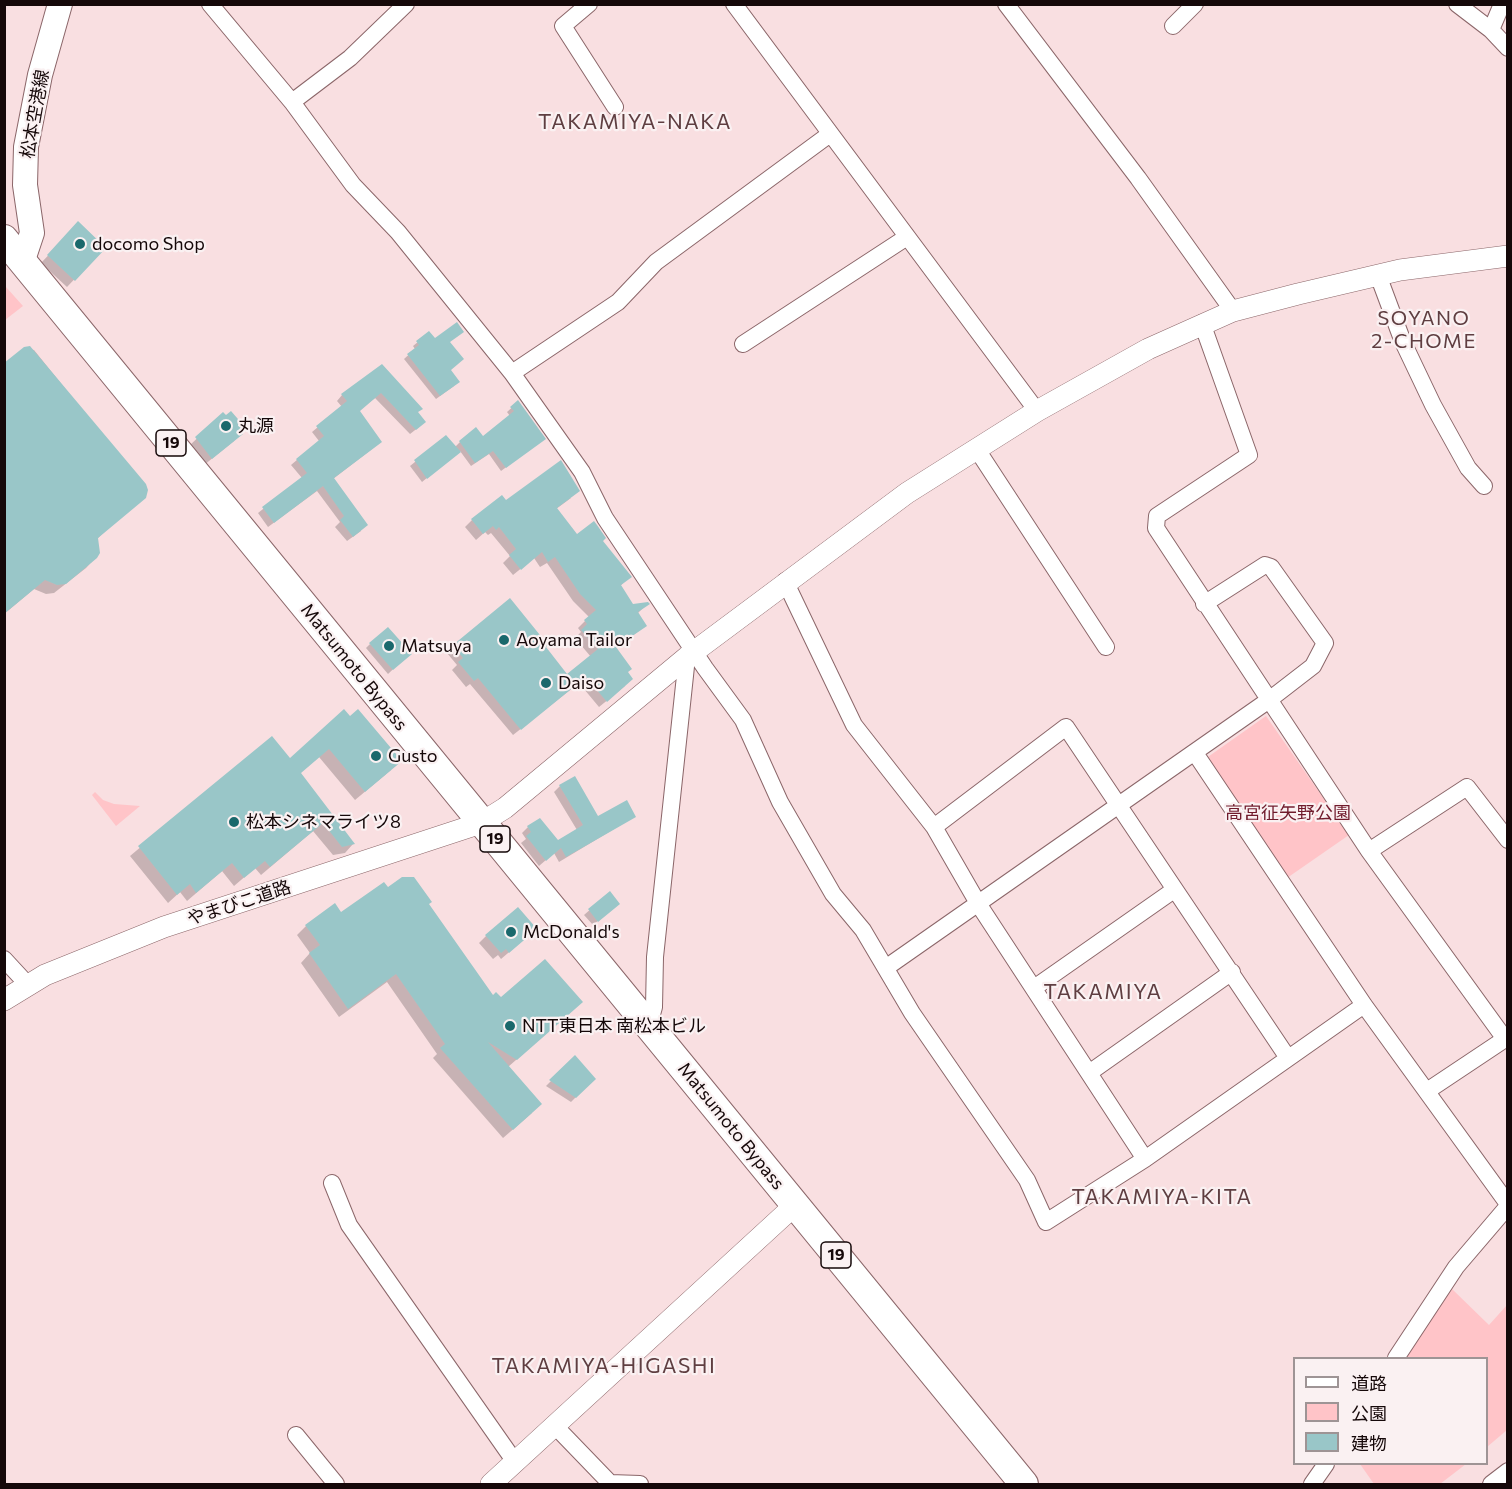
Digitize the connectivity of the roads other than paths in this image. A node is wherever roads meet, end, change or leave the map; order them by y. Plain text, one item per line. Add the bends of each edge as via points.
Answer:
1 (60, 4) edge
2 (406, 4) edge
3 (589, 4) edge
4 (734, 4) edge
5 (1006, 4) edge
6 (1195, 4) edge
7 (1457, 4) edge
8 (1502, 4) edge
9 (212, 5) edge
10 (1173, 26) dead end
11 (1491, 30) junction
12 (1508, 48) edge
13 (292, 102) junction
14 (615, 107) dead end
15 (830, 134) junction
16 (907, 237) junction
17 (4, 239) edge
18 (1508, 256) edge
19 (23, 260) junction
20 (1378, 275) junction
21 (1233, 311) junction
22 (1202, 323) junction
23 (743, 344) dead end
24 (512, 373) junction
25 (1037, 411) junction
26 (976, 448) junction
27 (1484, 486) dead end
28 (785, 581) junction
29 (1204, 604) junction
30 (1106, 647) dead end
31 (691, 654) junction
32 (1269, 700) junction
33 (1194, 753) junction
34 (1119, 806) junction
35 (481, 823) junction
36 (933, 828) junction
37 (1508, 840) edge
38 (1370, 851) junction
39 (1174, 890) junction
40 (979, 904) junction
41 (4, 959) edge
42 (886, 967) junction
43 (1232, 972) junction
44 (28, 985) junction
45 (1034, 988) junction
46 (4, 1000) edge
47 (1364, 1005) junction
48 (649, 1025) junction
49 (1506, 1038) edge
50 (1288, 1058) junction
51 (1089, 1073) junction
52 (1427, 1091) junction
53 (1144, 1160) junction
54 (332, 1183) dead end
55 (795, 1205) junction
56 (1508, 1205) edge
57 (1397, 1357) edge
58 (555, 1426) junction
59 (296, 1435) dead end
60 (515, 1462) junction
61 (1325, 1465) edge
62 (1508, 1471) edge
63 (336, 1485) edge
64 (491, 1485) edge
65 (640, 1485) edge
66 (1023, 1485) edge
67 (1312, 1485) edge
68 (1491, 1485) edge

1 - 19 main road, 松本空港線 via 40,75 26,147 25,185 32,233
2 - 13 street via 351,58
3 - 14 street via 563,26
4 - 15 street
5 - 21 street
6 - 10 street
7 - 11 street
8 - 11 street
9 - 13 street
11 - 12 street
13 - 24 street via 353,184 398,232
15 - 16 street
15 - 24 street via 656,262 618,302
16 - 23 street
16 - 25 street
17 - 19 highway, Matsumoto Bypass / 19
18 - 20 street, やまびこ道路
19 - 35 highway, Matsumoto Bypass / 19
20 - 21 street, やまびこ道路
20 - 27 street via 1403,342 1433,405 1468,468
21 - 22 street, やまびこ道路
22 - 25 street, やまびこ道路
22 - 29 street via 1249,455 1157,516 1156,528
24 - 31 street via 582,472 605,518
25 - 26 street, やまびこ道路
26 - 28 street, やまびこ道路
26 - 30 street
28 - 31 street, やまびこ道路
28 - 36 street via 854,725
29 - 32 street
29 - 32 street via 1265,565 1271,567 1325,643 1313,666
31 - 35 street, やまびこ道路 via 505,808
31 - 42 street via 743,720 809,855
31 - 48 street
32 - 33 street
32 - 38 street
33 - 34 street
33 - 47 street
34 - 36 street via 1066,727
34 - 39 street
34 - 40 street
35 - 44 street, やまびこ道路 via 164,927
35 - 48 highway, Matsumoto Bypass / 19
36 - 40 street
37 - 38 street via 1467,787
38 - 49 street
39 - 43 street
39 - 45 street
40 - 42 street
40 - 45 street
41 - 44 street
42 - 53 street via 912,1013 1027,1180 1046,1222
43 - 50 street
43 - 51 street
44 - 46 street, やまびこ道路
45 - 51 street
47 - 50 street
47 - 52 street
48 - 55 highway, Matsumoto Bypass / 19
49 - 52 street
50 - 53 street
51 - 53 street
52 - 56 street
54 - 60 street via 349,1225
55 - 58 street
55 - 66 highway, Matsumoto Bypass / 19
56 - 57 street via 1456,1267
58 - 60 street
58 - 65 street via 610,1483
59 - 63 street
60 - 64 street
61 - 67 street
62 - 68 street

